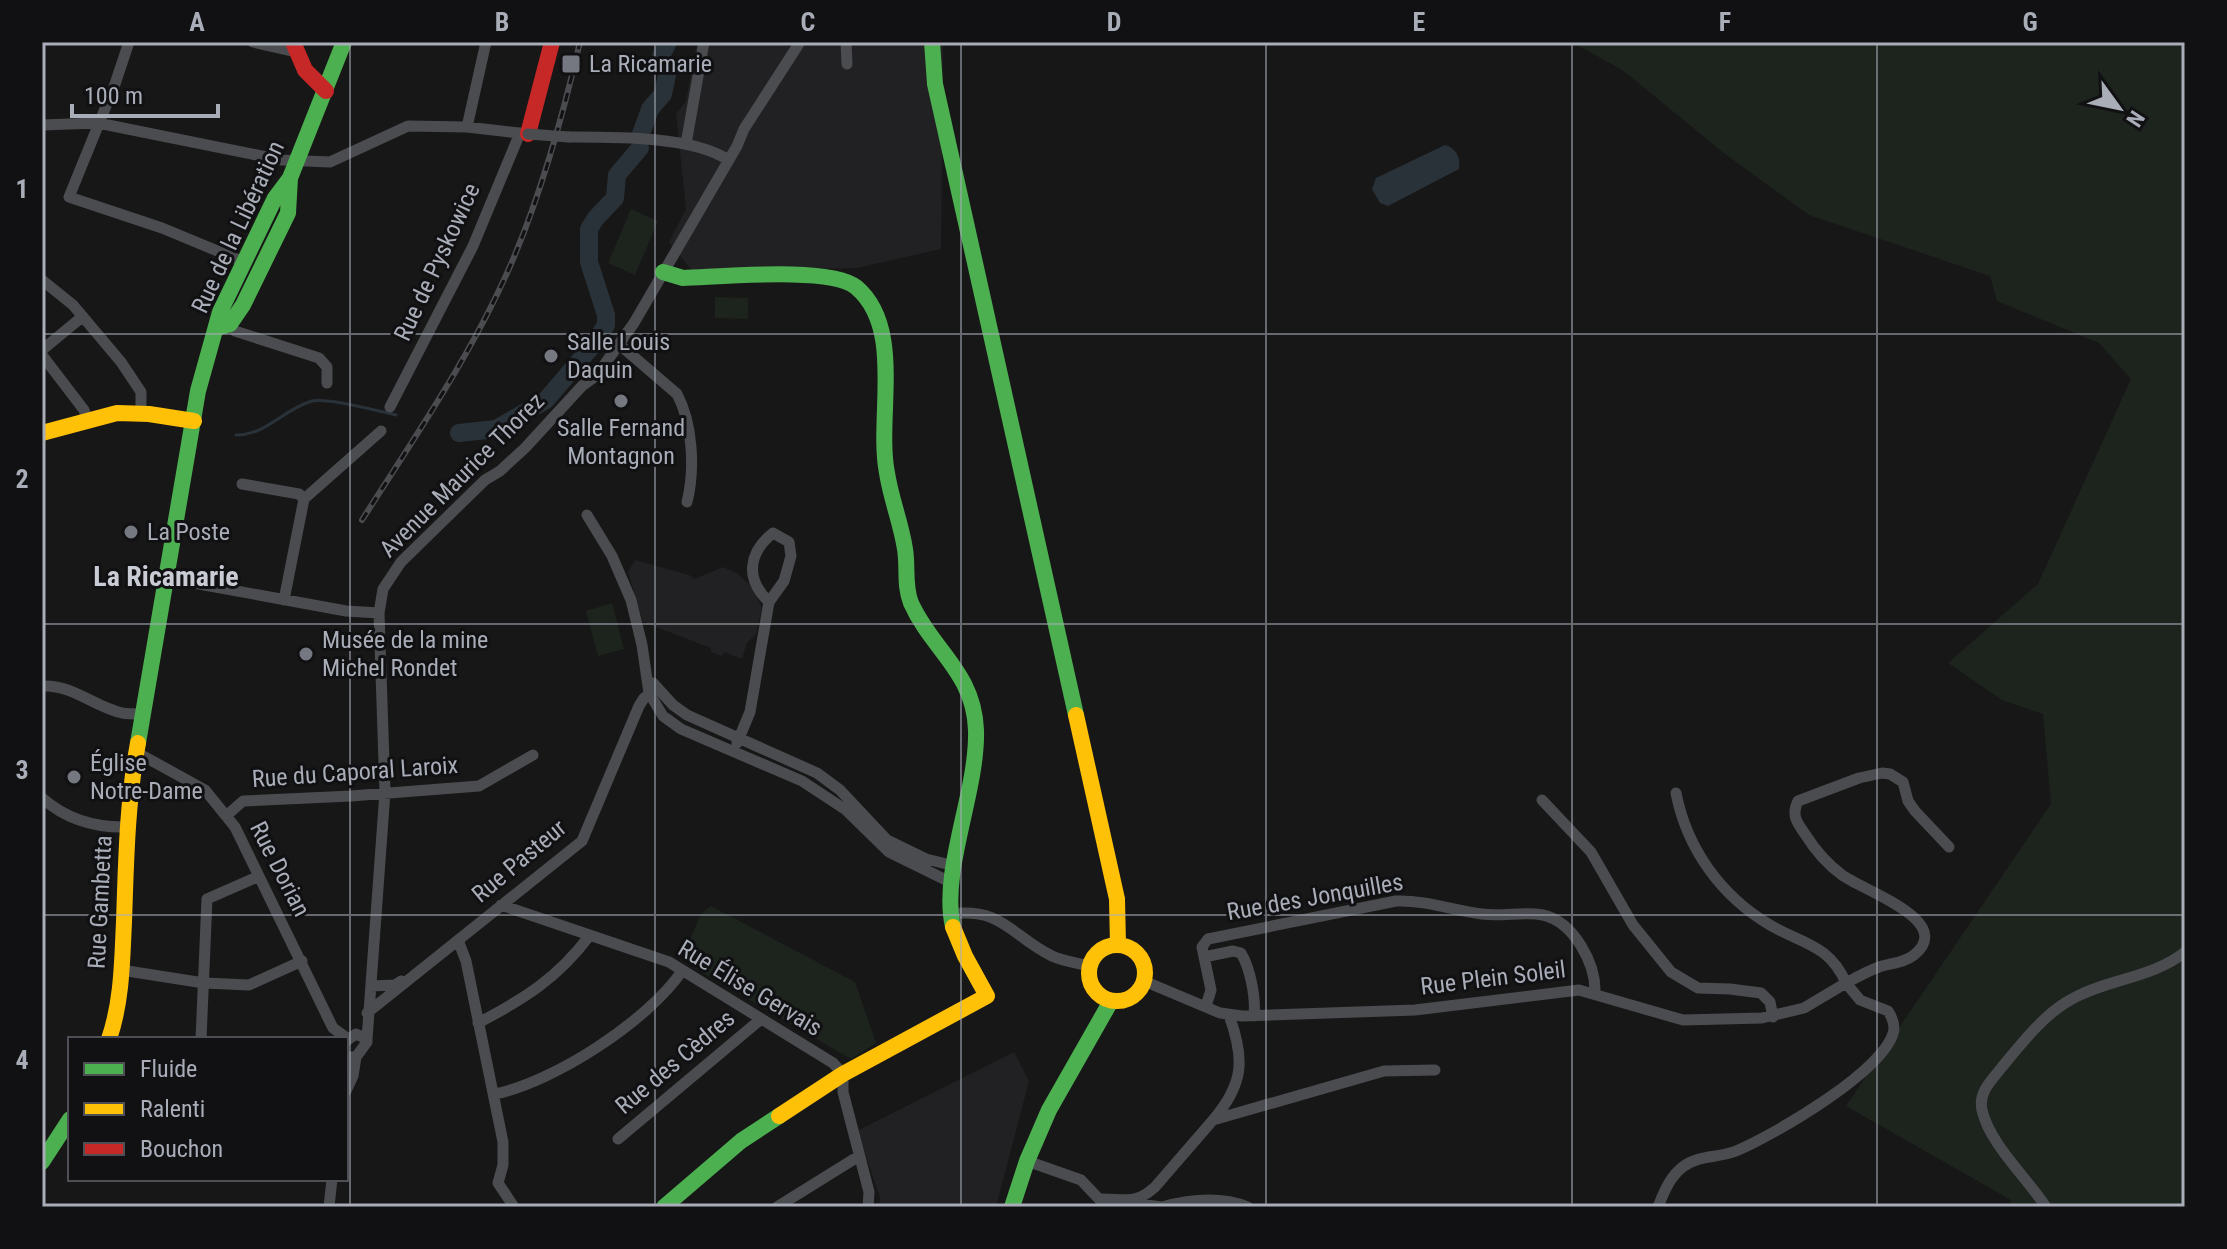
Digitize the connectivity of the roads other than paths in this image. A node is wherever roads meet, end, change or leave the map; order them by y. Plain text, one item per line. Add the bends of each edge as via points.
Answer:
1 (129, 42) edge
2 (253, 42) edge
3 (344, 42) edge
4 (486, 42) edge
5 (552, 42) edge
6 (704, 42) edge
7 (800, 42) edge
8 (846, 42) edge
9 (932, 42) edge
10 (295, 47) edge
11 (847, 64) dead end
12 (326, 91) junction
13 (98, 123) junction
14 (42, 125) edge
15 (467, 127) junction
16 (524, 133) junction
17 (686, 144) junction
18 (295, 160) junction
19 (728, 160) junction
20 (290, 178) junction
21 (244, 262) junction
22 (663, 272) junction
23 (43, 282) edge
24 (82, 317) junction
25 (223, 326) junction
26 (620, 345) junction
27 (42, 352) edge
28 (327, 383) dead end
29 (390, 407) dead end
30 (141, 412) junction
31 (87, 419) junction
32 (194, 421) junction
33 (381, 431) dead end
34 (42, 433) edge
35 (242, 484) dead end
36 (304, 499) junction
37 (687, 502) dead end
38 (587, 515) dead end
39 (166, 578) junction
40 (284, 600) junction
41 (769, 602) junction
42 (379, 613) junction
43 (42, 686) edge
44 (653, 690) junction
45 (142, 714) junction
46 (739, 738) junction
47 (733, 751) junction
48 (136, 752) junction
49 (533, 755) dead end
50 (385, 792) junction
51 (1676, 793) dead end
52 (42, 798) edge
53 (1542, 800) dead end
54 (226, 816) junction
55 (128, 827) junction
56 (1949, 847) dead end
57 (953, 875) junction
58 (257, 877) junction
59 (501, 905) junction
60 (951, 914) junction
61 (590, 935) junction
62 (458, 940) junction
63 (1118, 945) junction
64 (2185, 952) edge
65 (1204, 957) junction
66 (302, 961) junction
67 (1089, 966) junction
68 (121, 970) junction
69 (682, 971) junction
70 (414, 975) junction
71 (1144, 981) junction
72 (204, 983) junction
73 (1846, 983) junction
74 (371, 986) junction
75 (1595, 993) junction
76 (1111, 1001) junction
77 (1206, 1006) junction
78 (367, 1013) junction
79 (1229, 1015) junction
80 (1254, 1016) junction
81 (1773, 1017) junction
82 (761, 1019) junction
83 (478, 1023) junction
84 (110, 1037) edge
85 (201, 1037) edge
86 (354, 1038) edge
87 (351, 1057) edge
88 (1435, 1070) dead end
89 (843, 1074) junction
90 (348, 1087) edge
91 (495, 1094) junction
92 (1213, 1120) junction
93 (68, 1122) edge
94 (618, 1139) dead end
95 (43, 1156) edge
96 (859, 1156) junction
97 (1027, 1161) junction
98 (332, 1181) edge
99 (1136, 1199) junction
100 (1098, 1203) edge
101 (329, 1207) edge
102 (514, 1207) edge
103 (664, 1207) edge
104 (777, 1207) edge
105 (868, 1207) edge
106 (1012, 1207) edge
107 (1162, 1207) edge
108 (1248, 1207) edge
109 (1658, 1207) edge
110 (2046, 1207) edge

1 - 13 street
2 - 10 street
3 - 12 main road, Rue de la Libération
4 - 15 street
5 - 16 main road
6 - 17 street
7 - 19 street, Avenue Maurice Thorez
8 - 11 street
9 - 63 main road via 935,84 1117,899
10 - 12 main road via 305,70
12 - 18 main road, Rue de la Libération
13 - 14 street
13 - 18 street
13 - 21 street via 69,197
15 - 16 street
15 - 18 street via 408,126 330,162
16 - 17 street, bridge
16 - 29 street, Rue de Pyskowice
17 - 19 street
18 - 20 main road, Rue de la Libération
19 - 22 street, Avenue Maurice Thorez
20 - 21 main road, Rue de la Libération
20 - 25 main road via 288,213 243,305
21 - 25 main road, Rue de la Libération via 220,312
22 - 26 street, Avenue Maurice Thorez
22 - 57 main road via 683,278 824,275 858,288 872,305 882,333 885,463 906,554 908,596 919,620 961,672 976,716
23 - 24 street
24 - 27 street
24 - 30 street via 141,392
25 - 28 street via 324,362
25 - 32 main road, Rue de la Libération via 204,366
26 - 37 street via 681,401 692,481
26 - 42 street, Avenue Maurice Thorez via 525,448 401,562 383,589
27 - 31 street
30 - 31 main road
30 - 32 main road
31 - 34 main road
32 - 39 main road, Rue de la Libération
33 - 36 street
35 - 36 street
36 - 40 street
38 - 44 street via 631,600
39 - 40 street
39 - 45 main road, Rue Gambetta
40 - 42 street
41 - 41 street via 784,581 791,556 789,542 773,533 754,555 754,582
41 - 46 street via 750,712
42 - 50 street, Avenue Maurice Thorez
43 - 45 street via 122,713
44 - 46 street via 687,715
44 - 47 street via 663,716
44 - 59 street, Rue Pasteur via 639,706 582,841
45 - 48 main road, Rue Gambetta
46 - 47 street
46 - 57 street via 817,773 887,840
47 - 57 street via 832,798 889,852
48 - 54 street, Rue Dorian via 205,790
48 - 55 main road, Rue Gambetta
49 - 50 street, Rue du Caporal Laroix via 479,786
50 - 54 street, Rue du Caporal Laroix via 243,801
50 - 74 street, Avenue Maurice Thorez
51 - 73 street via 1688,833 1720,884 1758,917 1830,957
52 - 55 street via 75,820
53 - 81 street via 1591,852 1633,925 1671,972 1698,988 1761,993 1770,1002
54 - 58 street, Rue Dorian
55 - 68 main road, Rue Gambetta
56 - 73 street, Rue Plein Soleil via 1915,811 1903,782 1890,774 1859,778 1798,801 1795,819 1828,863 1923,925 1924,939 1914,955
57 - 60 main road
58 - 66 street, Rue Dorian
58 - 72 street via 207,899
59 - 61 street, Rue Élise Gervais
59 - 62 street, Rue Pasteur
60 - 67 street via 972,911 998,919 1053,956
60 - 89 main road via 958,941 987,996
61 - 69 street, Rue Élise Gervais
61 - 83 street via 573,959 524,1000
62 - 70 street, Rue Pasteur
62 - 83 street
63 - 67 main road via 1099,950
63 - 71 main road via 1140,956
64 - 110 street via 2070,999 2013,1054 1982,1093 1982,1110 1993,1136
65 - 75 street, Rue des Jonquilles via 1202,947 1208,939 1418,900 1486,915 1553,919 1587,956
65 - 77 street via 1211,990
65 - 80 street via 1241,953
66 - 72 street via 249,985
66 - 86 street, Rue Dorian via 333,1028
67 - 76 main road via 1091,986
68 - 72 street
68 - 84 main road, Rue Gambetta
69 - 82 street, Rue Élise Gervais
69 - 91 street via 639,1017 548,1077
70 - 74 street, Rue Pasteur via 395,985
70 - 78 street, Rue Pasteur
71 - 76 main road via 1129,999
71 - 77 street, Rue Plein Soleil
72 - 85 street
73 - 81 street, Rue Plein Soleil via 1804,1008
73 - 109 street via 1860,1000 1888,1011 1893,1022 1892,1035 1870,1063 1836,1095 1740,1149 1684,1166
74 - 78 street, Avenue Maurice Thorez
75 - 80 street, Rue Plein Soleil via 1541,993 1415,1010
75 - 81 street, Rue Plein Soleil via 1683,1020
76 - 97 main road via 1049,1110
77 - 79 street, Rue Plein Soleil
78 - 86 street, Avenue Maurice Thorez
79 - 80 street, Rue Plein Soleil
79 - 92 street via 1240,1056 1239,1077
82 - 89 street, Rue Élise Gervais
82 - 94 street, Rue des Cèdres
83 - 91 street
86 - 87 street, Avenue Maurice Thorez via 366,1044
87 - 90 street, Avenue Maurice Thorez
88 - 92 street via 1384,1071
89 - 96 street
89 - 103 main road via 741,1141
91 - 102 street via 503,1142 498,1183
92 - 99 street via 1155,1187
93 - 95 main road
96 - 104 street
96 - 105 street
97 - 100 street via 1081,1180
97 - 106 main road
98 - 101 street
99 - 100 street
99 - 107 street
107 - 108 street via 1213,1200

